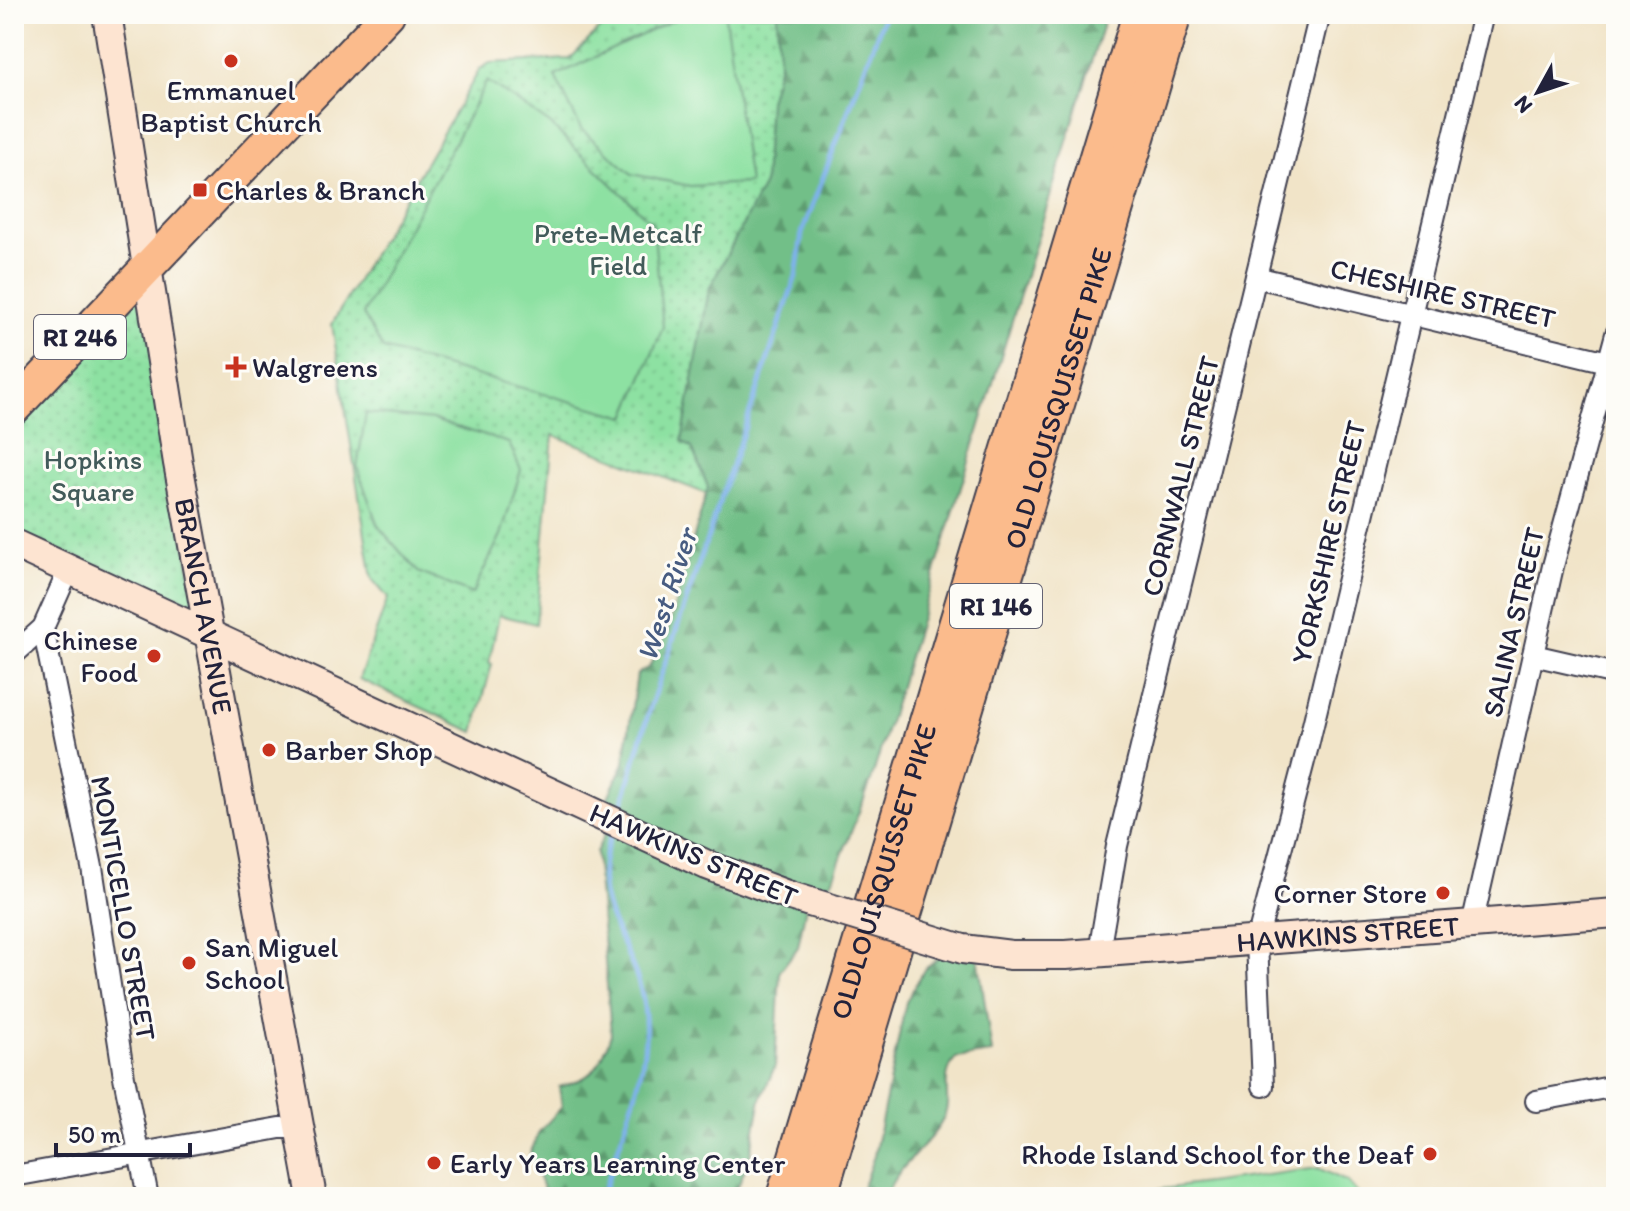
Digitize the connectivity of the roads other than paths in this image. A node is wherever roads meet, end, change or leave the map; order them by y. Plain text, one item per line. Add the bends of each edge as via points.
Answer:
1 (388, 14) edge
2 (1141, 14) edge
3 (1173, 14) edge
4 (1320, 14) edge
5 (1483, 14) edge
6 (113, 19) edge
7 (147, 267) junction
8 (1256, 277) junction
9 (1410, 313) junction
10 (1616, 334) edge
11 (1613, 363) edge
12 (14, 408) edge
13 (14, 544) edge
14 (981, 547) joint
15 (70, 567) junction
16 (43, 628) junction
17 (211, 637) junction
18 (14, 654) edge
19 (1533, 655) junction
20 (1616, 674) edge
21 (1616, 913) edge
22 (1472, 925) junction
23 (1257, 941) junction
24 (1099, 952) junction
25 (1263, 1086) dead end
26 (1616, 1086) edge
27 (1536, 1101) dead end
28 (299, 1128) junction
29 (137, 1155) junction
30 (14, 1176) edge
31 (793, 1196) edge
32 (148, 1197) edge
33 (312, 1197) edge

1 - 7 main road, RI 246
2 - 14 highway, OLD LOUISQUISSET PIKE / RI 146
3 - 31 highway, OLD LOUISQUISSET PIKE / RI 146
4 - 8 street, CORNWALL STREET
5 - 9 street, YORKSHIRE STREET
6 - 7 street, BRANCH AVENUE
7 - 12 main road, RI 246
7 - 17 street, BRANCH AVENUE
8 - 9 street, CHESHIRE STREET
8 - 24 street, CORNWALL STREET via 1117,846
9 - 11 street, CHESHIRE STREET
9 - 23 street, YORKSHIRE STREET
10 - 11 street, SALINA STREET
11 - 19 street, SALINA STREET via 1553,566
13 - 15 street, HAWKINS STREET
14 - 31 highway, OLDLOUISQUISSET PIKE / RI 146
15 - 16 street
15 - 17 street, HAWKINS STREET
16 - 18 street
16 - 29 street, MONTICELLO STREET via 92,867
17 - 24 street, HAWKINS STREET, bridge via 734,877 963,949 1011,955
17 - 28 street, BRANCH AVENUE
19 - 20 street
19 - 22 street, SALINA STREET
21 - 22 street, HAWKINS STREET
22 - 23 street, HAWKINS STREET
23 - 24 street, HAWKINS STREET
23 - 25 street, YORKSHIRE STREET
26 - 27 street
28 - 29 street
28 - 33 street, BRANCH AVENUE
29 - 30 street
29 - 32 street, MONTICELLO STREET

